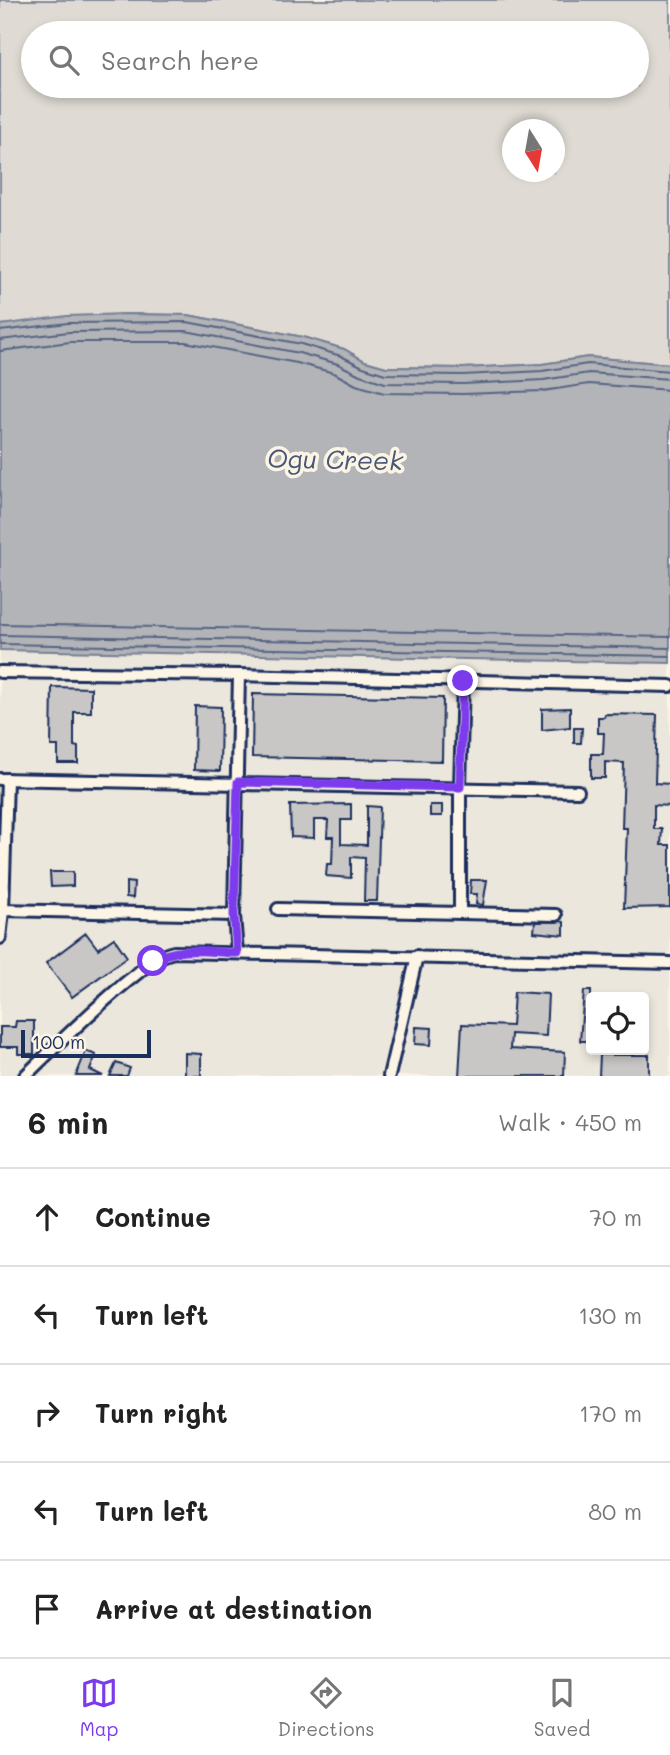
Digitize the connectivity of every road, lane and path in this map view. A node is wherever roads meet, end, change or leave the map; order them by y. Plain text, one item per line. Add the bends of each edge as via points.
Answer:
1 (0, 672) edge
2 (239, 675) junction
3 (463, 681) junction
4 (670, 686) edge
5 (3, 779) edge
6 (238, 782) junction
7 (460, 787) junction
8 (578, 791) dead end
9 (278, 909) dead end
10 (1, 911) edge
11 (460, 912) junction
12 (234, 915) junction
13 (556, 915) dead end
14 (0, 938) edge
15 (237, 953) junction
16 (416, 956) junction
17 (670, 963) edge
18 (25, 1076) edge
19 (389, 1076) edge

1 - 2 lane
2 - 3 lane
2 - 6 lane
3 - 4 lane
3 - 7 lane
5 - 6 lane
5 - 10 lane
6 - 7 lane
6 - 12 lane
7 - 8 lane
7 - 11 lane
9 - 11 lane
10 - 12 lane
10 - 14 lane
11 - 13 lane
12 - 15 lane
15 - 16 lane
15 - 18 lane via 163,954 84,1017
16 - 17 lane
16 - 19 lane

